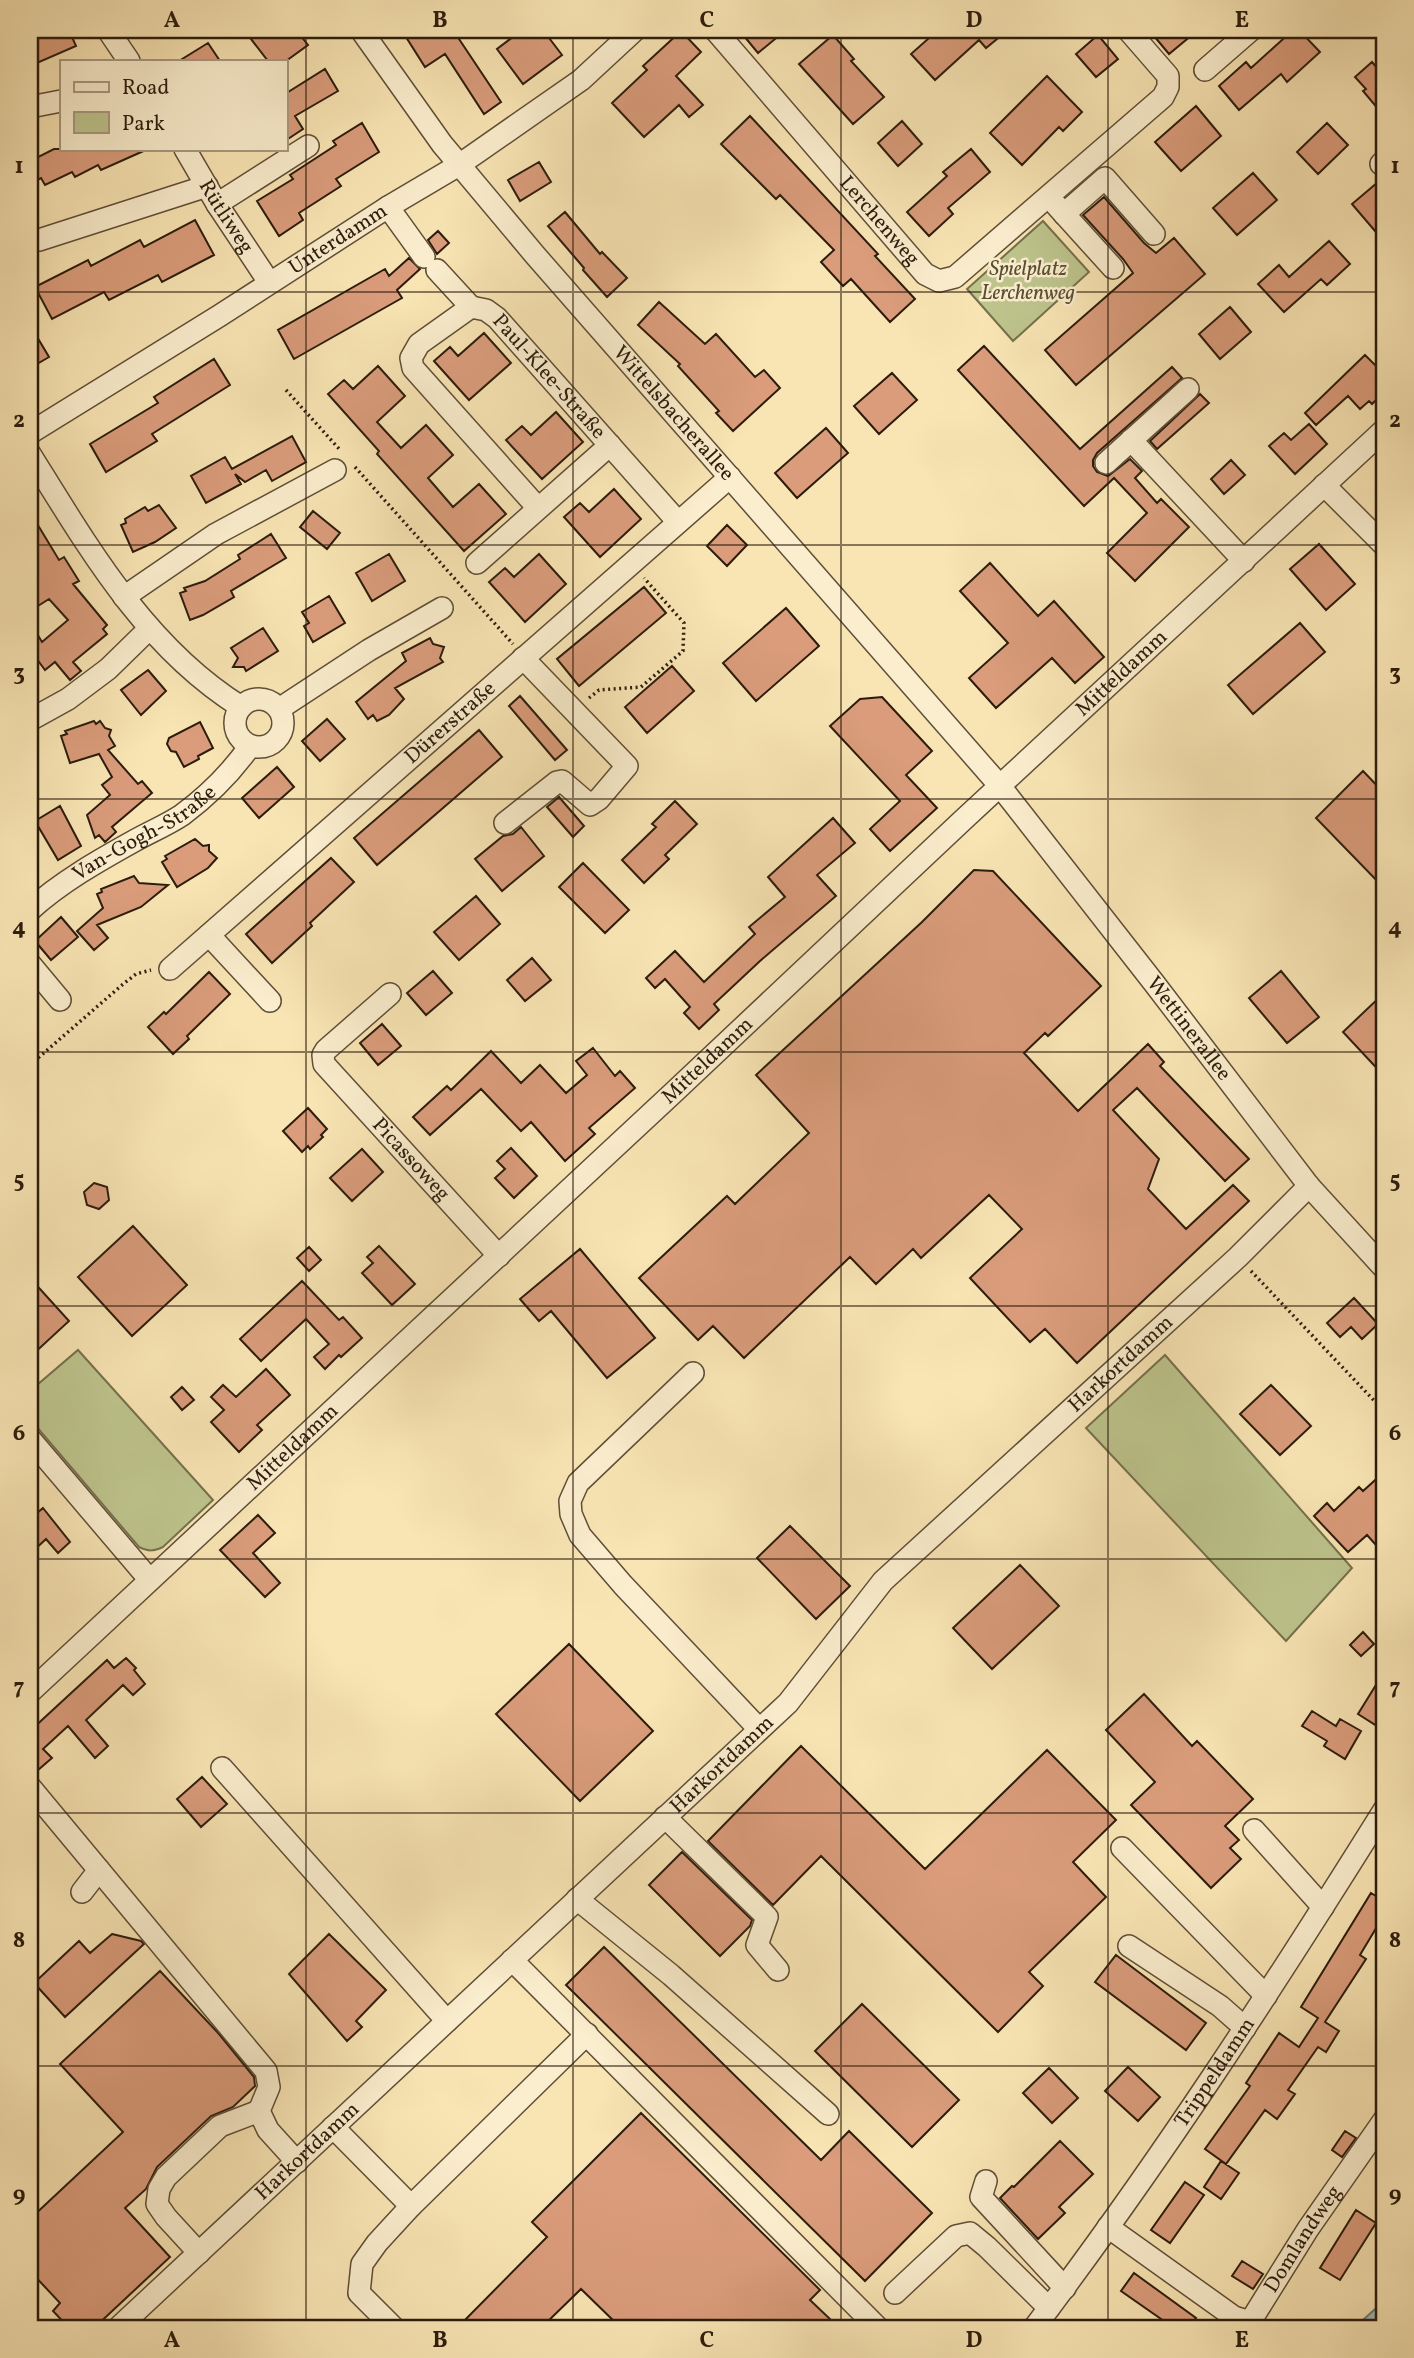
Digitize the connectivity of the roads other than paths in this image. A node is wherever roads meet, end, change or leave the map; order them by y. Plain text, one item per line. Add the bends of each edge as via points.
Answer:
1 (108, 30) edge
2 (360, 30) edge
3 (635, 30) edge
4 (715, 30) edge
5 (1128, 30) edge
6 (1251, 30) edge
7 (128, 60) edge
8 (1205, 70) dead end
9 (60, 101) edge
10 (30, 107) edge
11 (308, 146) dead end
12 (186, 150) edge
13 (459, 165) junction
14 (212, 195) junction
15 (1048, 196) junction
16 (388, 207) junction
17 (1064, 214) junction
18 (1154, 234) dead end
19 (39, 240) dead end
20 (1114, 268) dead end
21 (269, 282) junction
22 (471, 307) junction
23 (1188, 389) dead end
24 (1384, 430) edge
25 (30, 433) edge
26 (1132, 440) junction
27 (610, 446) junction
28 (30, 454) edge
29 (1105, 463) dead end
30 (335, 470) dead end
31 (730, 477) junction
32 (1324, 485) junction
33 (538, 508) junction
34 (678, 522) junction
35 (1384, 545) edge
36 (1244, 561) junction
37 (477, 563) dead end
38 (124, 597) junction
39 (442, 608) dead end
40 (149, 629) junction
41 (523, 658) junction
42 (241, 707) junction
43 (279, 709) junction
44 (30, 720) edge
45 (250, 746) junction
46 (1000, 786) junction
47 (505, 823) dead end
48 (30, 909) edge
49 (209, 935) junction
50 (30, 964) edge
51 (170, 969) road end
52 (390, 994) dead end
53 (60, 1000) dead end
54 (270, 1001) dead end
55 (1309, 1186) junction
56 (499, 1256) junction
57 (1384, 1268) edge
58 (693, 1373) dead end
59 (30, 1439) edge
60 (149, 1579) junction
61 (30, 1692) edge
62 (760, 1729) junction
63 (222, 1768) dead end
64 (30, 1787) edge
65 (1384, 1810) edge
66 (665, 1817) junction
67 (1254, 1830) dead end
68 (1122, 1848) dead end
69 (99, 1870) junction
70 (82, 1892) dead end
71 (577, 1899) junction
72 (1323, 1907) junction
73 (1129, 1946) dead end
74 (512, 1960) junction
75 (778, 1970) dead end
76 (1266, 1996) junction
77 (447, 2021) junction
78 (1245, 2028) junction
79 (587, 2034) junction
80 (259, 2111) junction
81 (828, 2113) dead end
82 (1384, 2120) edge
83 (333, 2127) junction
84 (297, 2162) junction
85 (986, 2181) dead end
86 (411, 2206) junction
87 (1108, 2227) junction
88 (199, 2253) junction
89 (1065, 2288) junction
90 (895, 2292) dead end
91 (1049, 2308) junction
92 (118, 2328) edge
93 (394, 2328) edge
94 (878, 2328) edge
95 (1034, 2328) edge

1 - 7 street
2 - 13 street, Wittelsbacherallee
3 - 13 street, Unterdamm via 582,80
4 - 15 street, Lerchenweg via 925,274 939,281 955,277
5 - 15 street, Lerchenweg via 1168,76 1168,87 1163,97
6 - 8 street
9 - 10 street
11 - 14 street
12 - 14 street, Rütliweg
13 - 16 street, Unterdamm
13 - 31 street, Wittelsbacherallee
14 - 19 street
14 - 21 street, Rütliweg
15 - 17 street
16 - 21 street, Unterdamm
16 - 22 street
17 - 18 street via 1105,178
17 - 20 street
21 - 25 street, Unterdamm
22 - 27 street, Paul-Klee-Straße via 497,317
22 - 33 street, Paul-Klee-Straße via 419,344 411,358 413,368
23 - 26 street
24 - 32 street, Mitteldamm
26 - 29 street
26 - 36 street
27 - 33 street, Paul-Klee-Straße
27 - 34 street, Paul-Klee-Straße
28 - 38 street
30 - 38 street via 216,534
31 - 34 street, Dürerstraße
31 - 46 street, Wittelsbacherallee
32 - 35 street
32 - 36 street, Mitteldamm
33 - 37 street, Paul-Klee-Straße
34 - 41 street, Dürerstraße
36 - 46 street, Mitteldamm
38 - 40 street
39 - 43 street
40 - 42 street via 215,691
40 - 44 street via 108,669
41 - 47 street via 627,766 590,805 562,780
41 - 49 street, Dürerstraße
42 - 43 street via 261,699
42 - 45 street via 235,724
43 - 45 street via 284,719 278,738 271,745
45 - 48 street, Van-Gogh-Straße via 211,792 180,816 103,858
46 - 55 street, Wettinerallee
46 - 56 street, Mitteldamm
49 - 51 street, Dürerstraße
49 - 54 street
50 - 53 street
52 - 56 street, Picassoweg via 326,1050 324,1064
55 - 57 street, Wettinerallee
55 - 62 street, Harkortdamm via 1238,1257 883,1581 788,1703
56 - 60 street, Mitteldamm
58 - 62 street via 578,1483 570,1501 571,1514 580,1535 614,1575
59 - 60 street
60 - 61 street, Mitteldamm
62 - 66 street, Harkortdamm
63 - 77 street
64 - 69 street
65 - 72 street, Trippeldamm
66 - 71 street, Harkortdamm
66 - 75 street via 767,1917 757,1945
67 - 72 street
68 - 76 street
69 - 70 street
69 - 80 street via 266,2071 269,2087
71 - 74 street, Harkortdamm
71 - 81 street
72 - 76 street, Trippeldamm
73 - 78 street via 1220,2006
74 - 77 street, Harkortdamm
74 - 79 street
76 - 78 street, Trippeldamm
77 - 83 street, Harkortdamm
78 - 87 street, Trippeldamm
79 - 86 street
79 - 94 street
80 - 84 street via 268,2130
80 - 88 street via 220,2126 159,2189 157,2204
82 - 87 street, Domlandweg via 1250,2322 1234,2317
83 - 84 street, Harkortdamm
83 - 86 street
84 - 88 street, Harkortdamm
85 - 89 street via 981,2197
86 - 93 street via 362,2264 359,2293
87 - 89 street, Trippeldamm
88 - 92 street, Harkortdamm
89 - 91 street, Trippeldamm
90 - 91 street via 956,2236 970,2233
91 - 95 street, Trippeldamm

